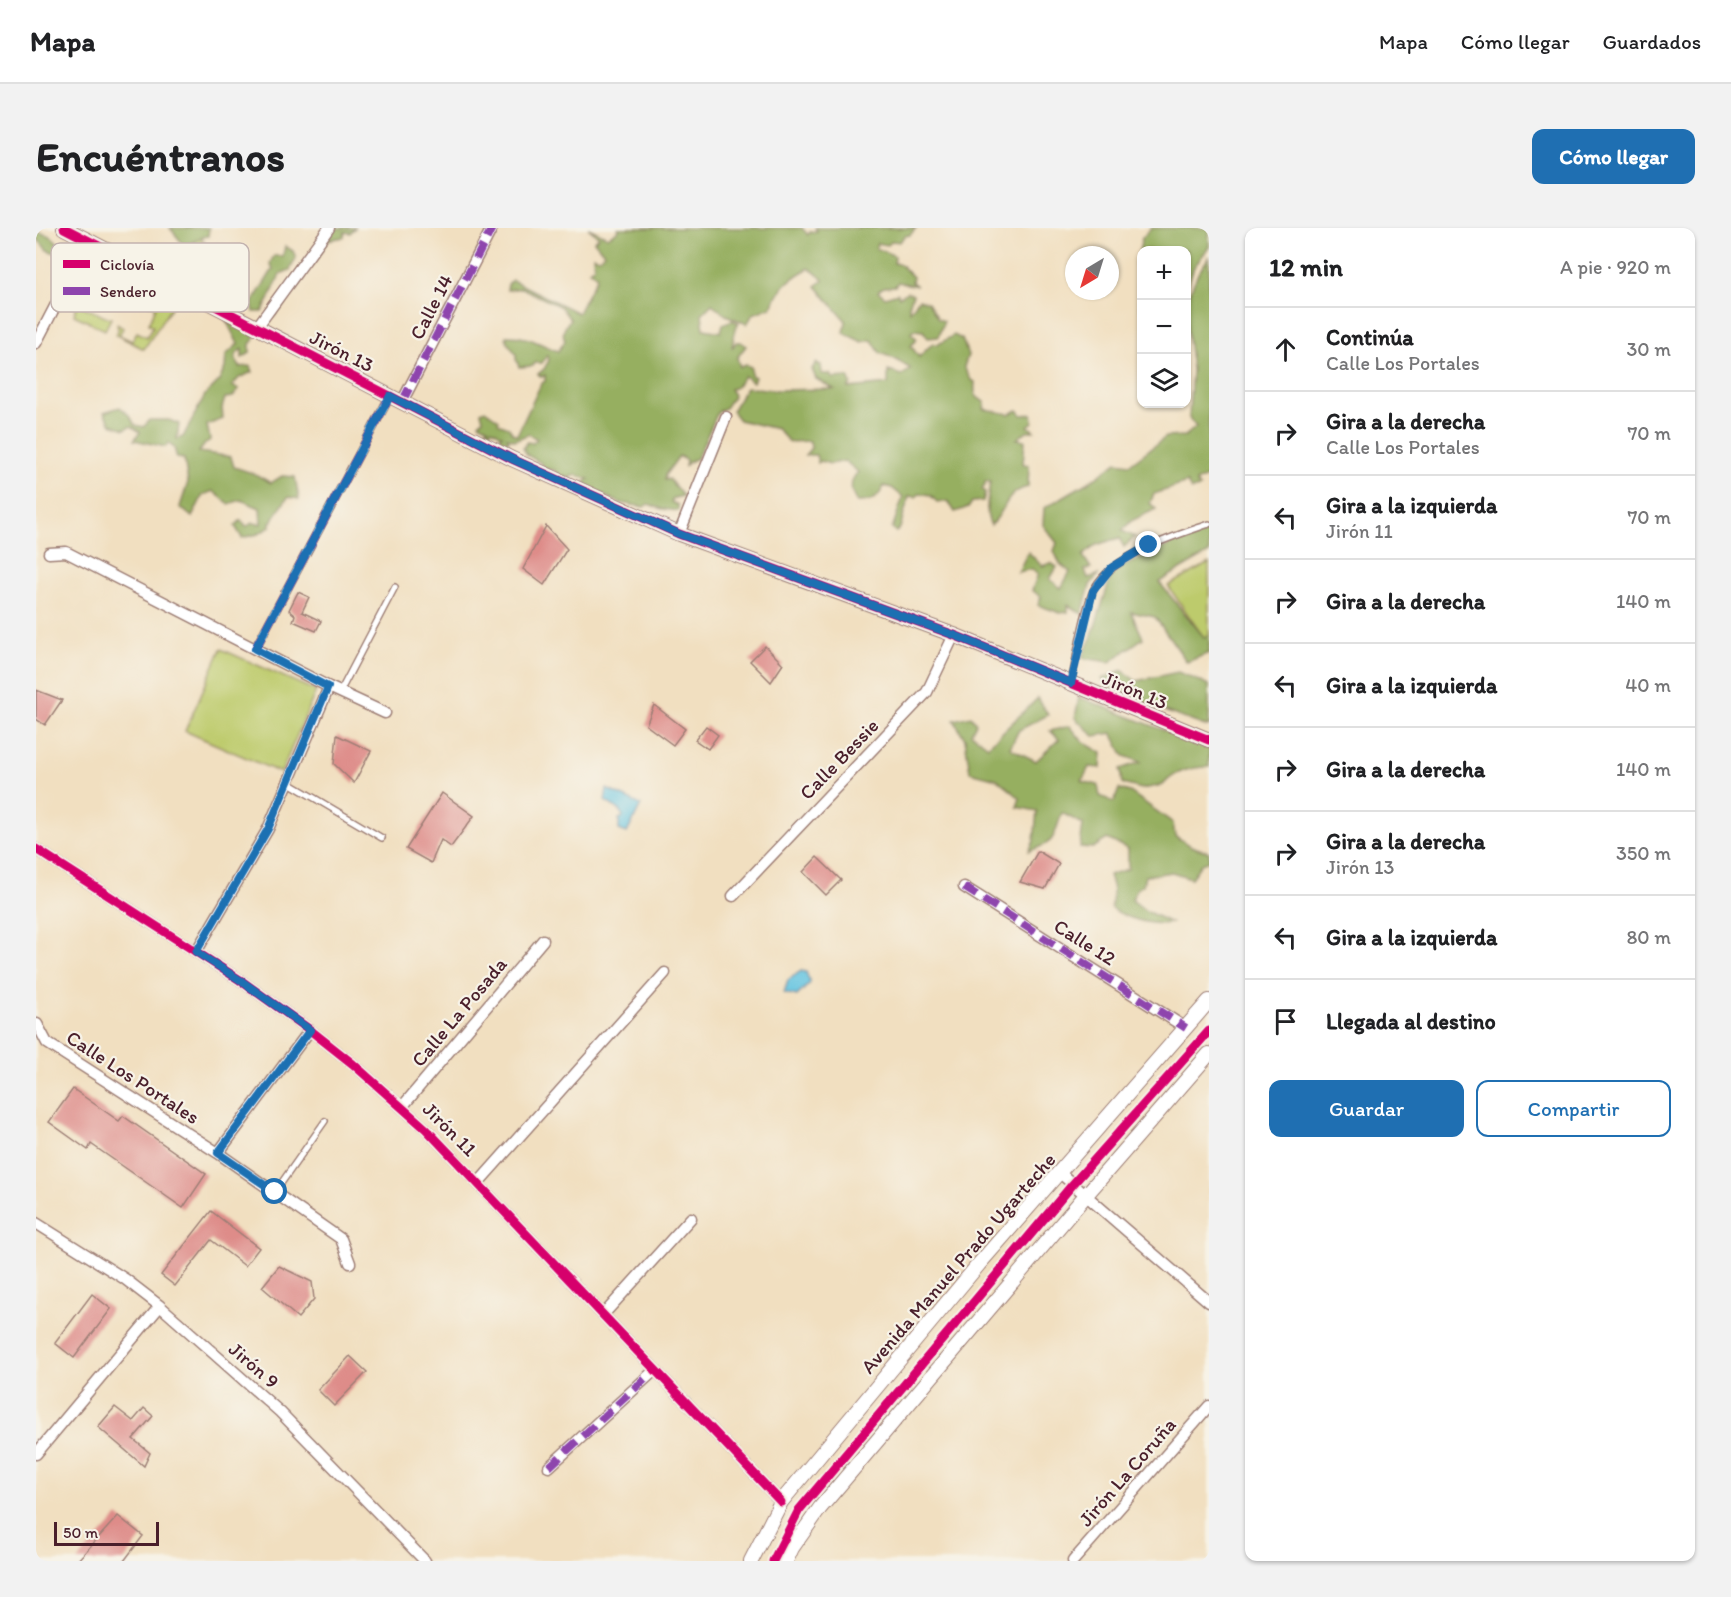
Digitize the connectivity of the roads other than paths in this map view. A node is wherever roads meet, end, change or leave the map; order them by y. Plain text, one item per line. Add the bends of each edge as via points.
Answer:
1 (64, 228) edge
2 (328, 228) edge
3 (492, 228) edge
4 (89, 241) joint
5 (93, 243) edge
6 (52, 312) edge
7 (228, 312) edge
8 (257, 327) junction
9 (36, 343) edge
10 (396, 399) junction
11 (726, 417) dead end
12 (1209, 524) edge
13 (679, 534) junction
14 (49, 552) dead end
15 (395, 587) dead end
16 (954, 635) junction
17 (255, 649) junction
18 (1071, 683) junction
19 (328, 687) junction
20 (340, 692) junction
21 (385, 713) dead end
22 (1209, 740) edge
23 (289, 783) junction
24 (382, 838) dead end
25 (36, 849) edge
26 (964, 887) dead end
27 (733, 896) dead end
28 (543, 940) dead end
29 (196, 952) junction
30 (665, 973) dead end
31 (1209, 1001) edge
32 (37, 1024) edge
33 (1186, 1028) junction
34 (310, 1030) junction
35 (1209, 1054) edge
36 (402, 1107) junction
37 (325, 1121) dead end
38 (218, 1153) junction
39 (1060, 1173) junction
40 (478, 1184) junction
41 (275, 1192) junction
42 (1086, 1194) junction
43 (691, 1218) dead end
44 (36, 1223) edge
45 (350, 1263) dead end
46 (1209, 1302) edge
47 (159, 1306) junction
48 (603, 1315) junction
49 (655, 1370) junction
50 (1209, 1406) edge
51 (36, 1454) edge
52 (549, 1467) dead end
53 (781, 1502) junction
54 (425, 1561) edge
55 (751, 1561) edge
56 (786, 1561) edge
57 (1072, 1561) edge

1 - 4 street, Jirón 13
2 - 8 street
3 - 10 street, Calle 14
4 - 5 street, Jirón 13
6 - 9 street
7 - 8 street, Jirón 13
8 - 10 street, Jirón 13
10 - 13 street, Jirón 13 via 512,459
10 - 17 street
11 - 13 street
12 - 18 lane via 1149,545 1111,568 1093,591
13 - 16 street, Jirón 13
14 - 17 street via 66,552
15 - 20 lane
16 - 18 street, Jirón 13
16 - 27 street, Calle Bessie via 927,692
17 - 19 street
18 - 22 street, Jirón 13
19 - 20 street
19 - 23 street
20 - 21 street
23 - 24 lane
23 - 29 street via 268,829
25 - 29 street, Jirón 11
26 - 33 street, Calle 12
28 - 36 street, Calle La Posada
29 - 34 street, Jirón 11
30 - 40 street
31 - 33 street, Avenida Manuel Prado Ugarteche
32 - 38 street, Calle Los Portales via 47,1043
33 - 39 street, Avenida Manuel Prado Ugarteche
34 - 36 street, Jirón 11
34 - 38 street
35 - 42 street
36 - 40 street, Jirón 11
37 - 41 lane
38 - 41 street, Calle Los Portales
39 - 42 street
39 - 53 street, Avenida Manuel Prado Ugarteche
40 - 48 street, Jirón 11
41 - 45 street, Calle Los Portales via 341,1239
42 - 46 street
42 - 56 street via 820,1508
43 - 48 street
44 - 47 street, Jirón 9 via 125,1279
47 - 51 street
47 - 54 street, Jirón 9 via 280,1412
48 - 49 street, Jirón 11
49 - 52 street
49 - 53 street, Jirón 11
50 - 57 street, Jirón La Coruña
53 - 55 street, Avenida Manuel Prado Ugarteche

